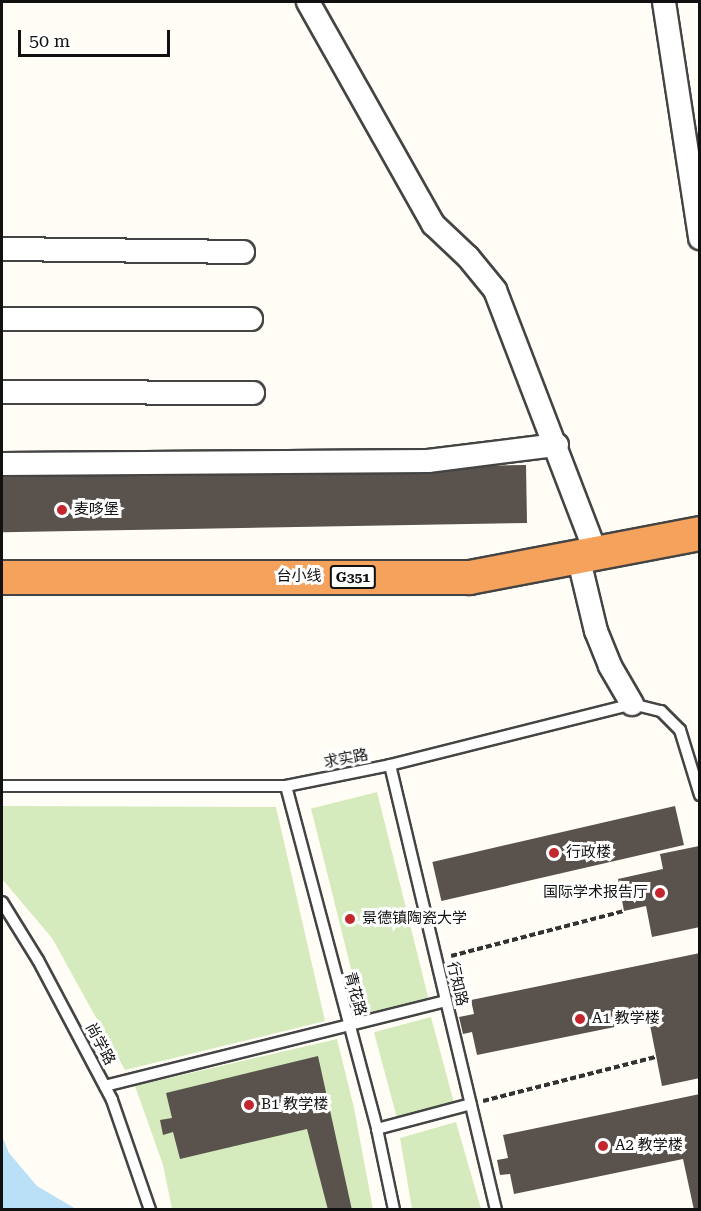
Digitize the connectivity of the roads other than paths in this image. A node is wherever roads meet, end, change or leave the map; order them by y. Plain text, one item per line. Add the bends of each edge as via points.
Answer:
1 (308, 2) edge
2 (664, 2) edge
3 (699, 238) edge
4 (2, 249) edge
5 (243, 252) dead end
6 (2, 319) edge
7 (251, 319) dead end
8 (2, 392) edge
9 (253, 393) dead end
10 (557, 445) junction
11 (2, 464) edge
12 (699, 533) edge
13 (587, 555) junction
14 (2, 577) edge
15 (632, 704) junction
16 (390, 765) junction
17 (2, 786) edge
18 (286, 786) junction
19 (699, 795) edge
20 (2, 902) edge
21 (446, 1001) junction
22 (347, 1026) junction
23 (105, 1086) junction
24 (471, 1104) junction
25 (376, 1129) junction
26 (150, 1209) edge
27 (394, 1209) edge
28 (496, 1209) edge

1 - 10 street via 433,224 495,290
2 - 3 street
4 - 5 street
6 - 7 street
8 - 9 street
10 - 11 street via 428,461
10 - 13 street
12 - 13 highway, 台小线 / G351
13 - 14 highway, 台小线 / G351 via 469,577
13 - 15 street via 596,631
15 - 16 lane, 求实路
15 - 19 lane, 求实路 via 661,711 680,730
16 - 18 lane, 求实路
16 - 21 lane, 行知路
17 - 18 lane, 求实路
18 - 22 lane, 青花路
20 - 23 lane, 尚学路 via 38,960
21 - 22 lane
21 - 24 lane, 行知路
22 - 23 lane
22 - 25 lane, 青花路
23 - 26 lane, 尚学路
24 - 25 lane
24 - 28 lane, 行知路
25 - 27 lane, 青花路

